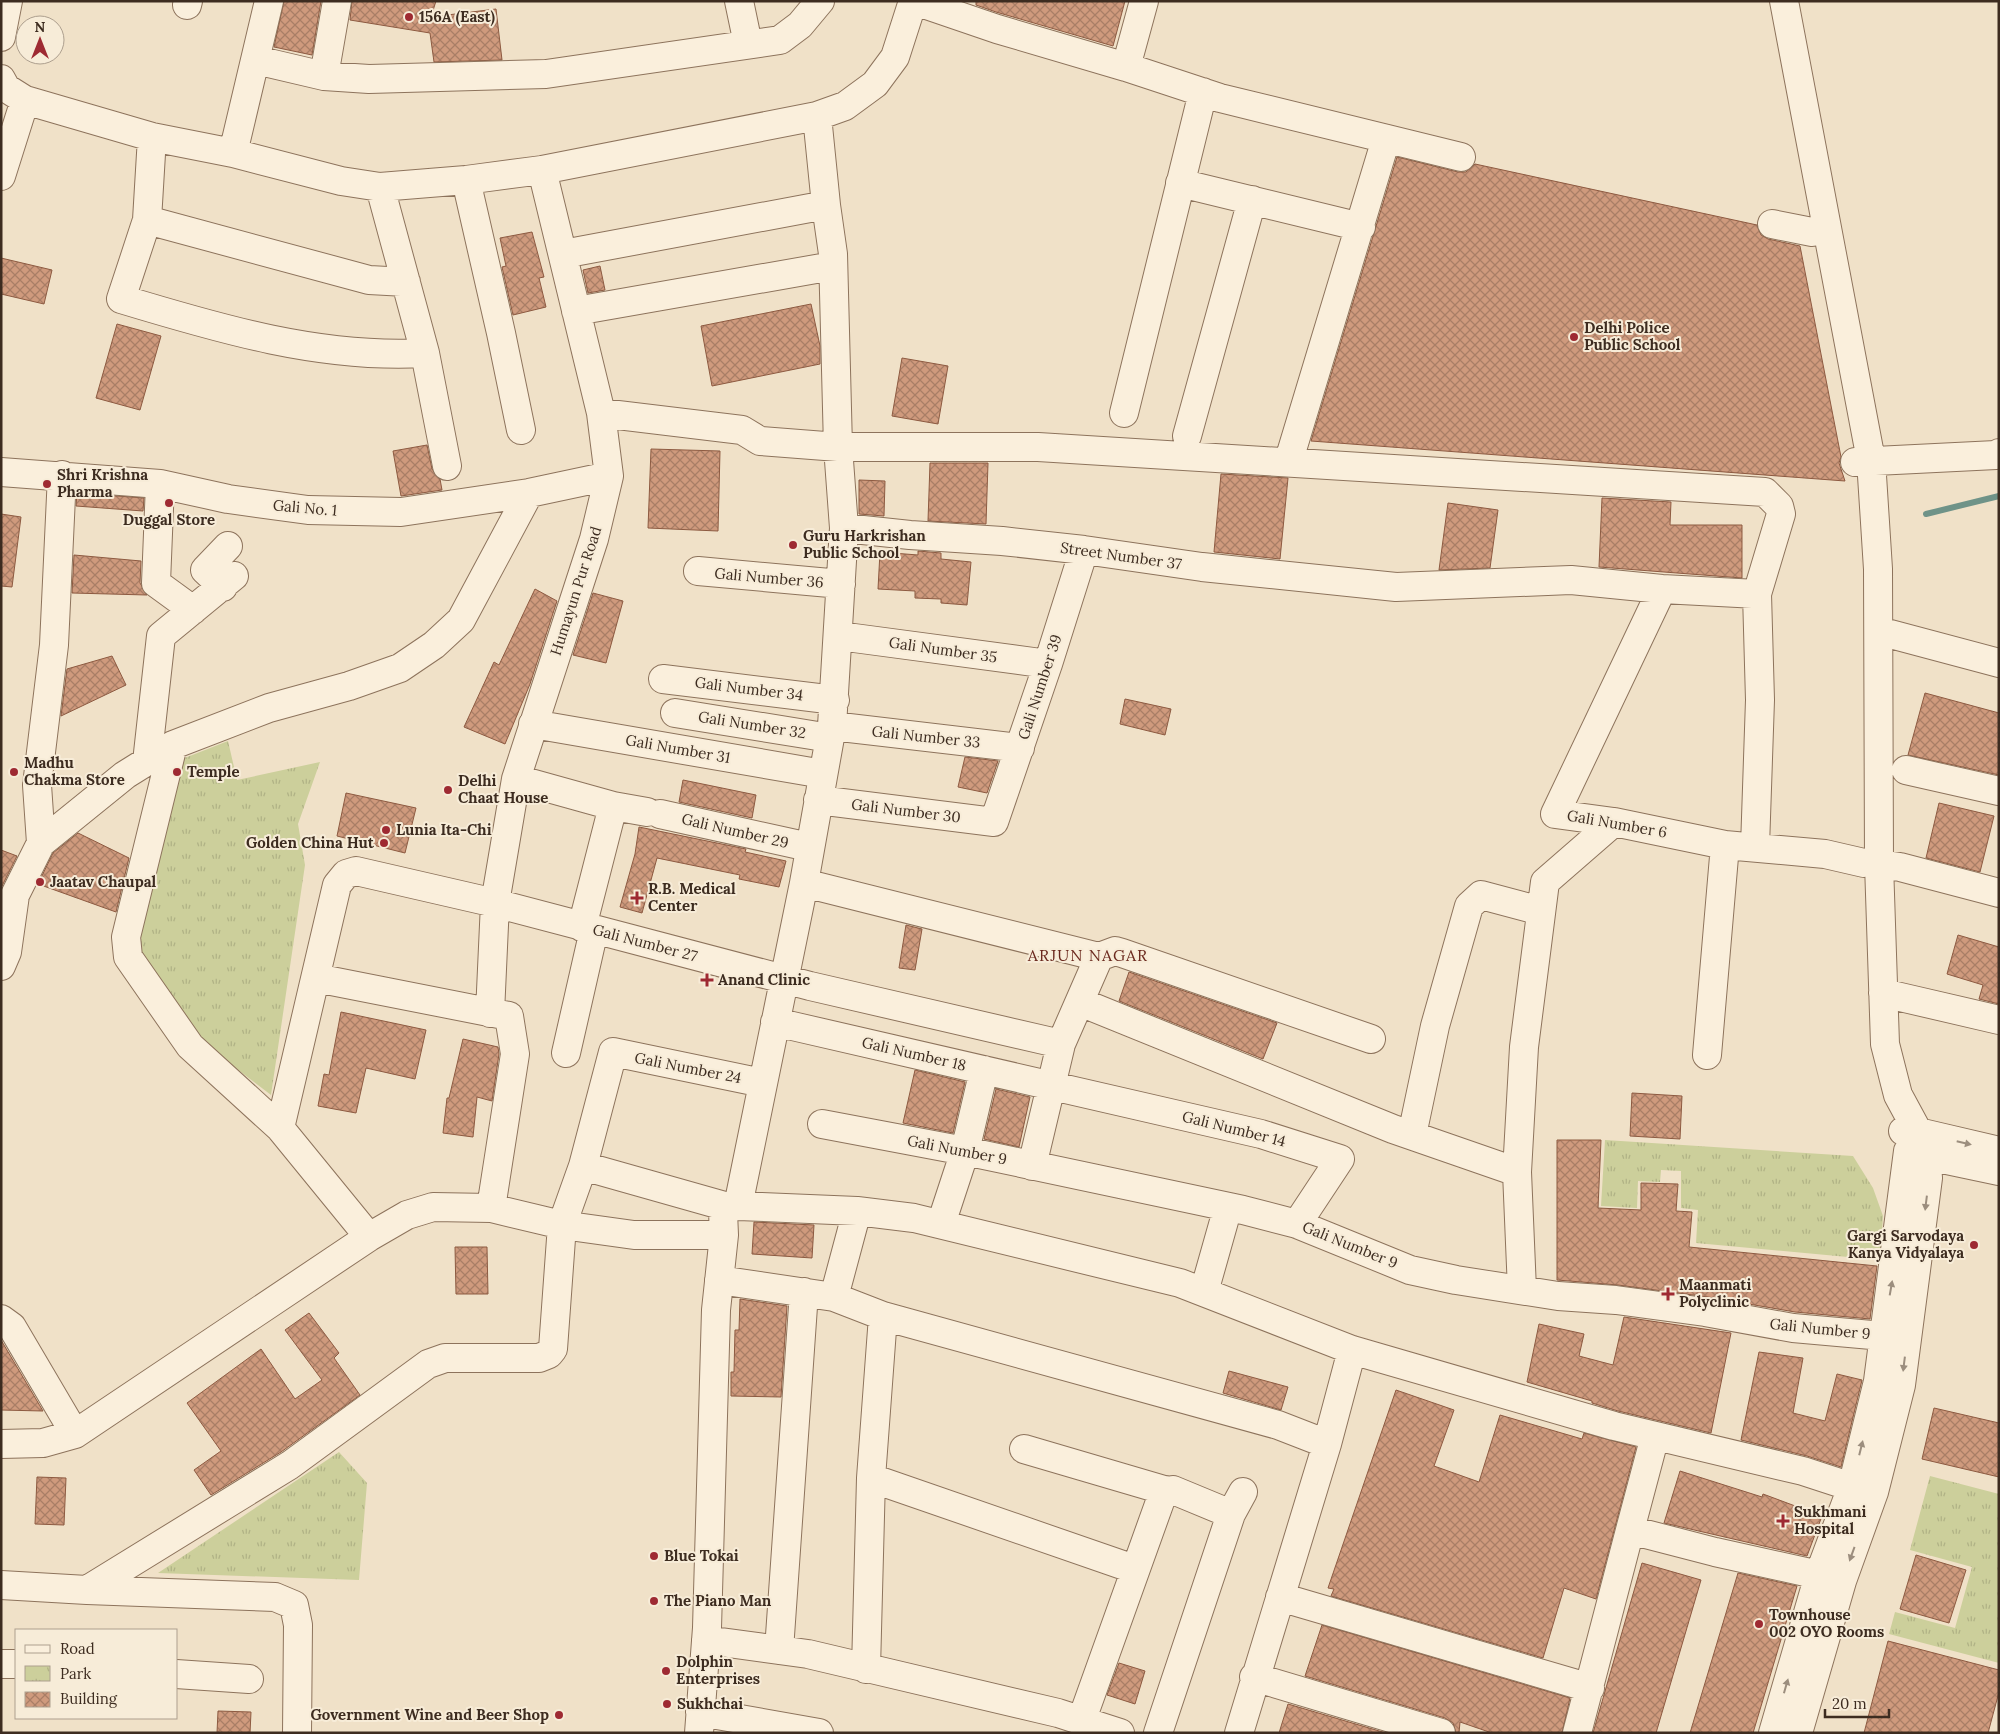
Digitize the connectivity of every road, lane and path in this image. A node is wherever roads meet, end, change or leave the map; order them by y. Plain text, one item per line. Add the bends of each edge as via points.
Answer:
1 (8, 1) edge
2 (269, 1) edge
3 (337, 1) edge
4 (739, 1) edge
5 (820, 1) edge
6 (914, 1) edge
7 (1144, 1) edge
8 (1768, 1) edge
9 (1784, 1) edge
10 (1, 36) edge
11 (748, 44) junction
12 (256, 60) junction
13 (1126, 67) junction
14 (324, 76) junction
15 (1, 79) edge
16 (1203, 92) junction
17 (25, 100) junction
18 (816, 116) junction
19 (152, 136) junction
20 (1386, 139) junction
21 (233, 153) junction
22 (1461, 156) dead end
23 (542, 170) junction
24 (1, 176) edge
25 (466, 180) junction
26 (1180, 182) junction
27 (380, 187) junction
28 (1252, 200) junction
29 (826, 205) junction
30 (147, 220) junction
31 (1772, 224) dead end
32 (1361, 227) junction
33 (1812, 232) junction
34 (563, 254) junction
35 (833, 266) junction
36 (406, 282) junction
37 (576, 311) junction
38 (426, 353) junction
39 (601, 414) junction
40 (1124, 414) dead end
41 (521, 430) dead end
42 (1186, 436) dead end
43 (838, 447) junction
44 (1292, 450) dead end
45 (1999, 453) edge
46 (1863, 461) junction
47 (446, 466) dead end
48 (1, 472) edge
49 (62, 475) junction
50 (609, 476) junction
51 (160, 484) junction
52 (529, 493) junction
53 (844, 528) junction
54 (228, 546) dead end
55 (1084, 550) junction
56 (698, 571) dead end
57 (841, 584) junction
58 (1662, 589) junction
59 (1757, 594) junction
60 (193, 610) junction
61 (1879, 631) junction
62 (839, 636) junction
63 (1999, 663) edge
64 (1048, 664) junction
65 (663, 679) dead end
66 (835, 700) junction
67 (675, 712) dead end
68 (533, 724) junction
69 (831, 732) junction
70 (173, 745) junction
71 (1020, 748) junction
72 (147, 762) junction
73 (1906, 770) dead end
74 (516, 779) junction
75 (821, 787) junction
76 (1999, 791) edge
77 (613, 806) junction
78 (994, 822) joint
79 (1614, 822) junction
80 (41, 843) junction
81 (1726, 844) junction
82 (809, 847) junction
83 (1755, 847) junction
84 (1871, 863) junction
85 (804, 884) junction
86 (8, 892) edge
87 (1999, 893) edge
88 (495, 903) junction
89 (1541, 911) junction
90 (588, 928) junction
91 (1099, 957) junction
92 (1, 966) edge
93 (316, 978) junction
94 (784, 979) junction
95 (1883, 993) junction
96 (1080, 1002) junction
97 (490, 1013) junction
98 (1999, 1020) edge
99 (775, 1022) junction
100 (1371, 1039) dead end
101 (1061, 1044) junction
102 (566, 1053) dead end
103 (1707, 1056) dead end
104 (984, 1070) junction
105 (763, 1083) junction
106 (1052, 1086) junction
107 (822, 1124) dead end
108 (280, 1128) junction
109 (1412, 1135) junction
110 (1913, 1142) junction
111 (965, 1151) junction
112 (1999, 1151) edge
113 (583, 1166) junction
114 (1032, 1166) junction
115 (1999, 1171) edge
116 (1517, 1172) junction
117 (733, 1206) junction
118 (1228, 1207) junction
119 (491, 1208) junction
120 (857, 1211) junction
121 (940, 1224) junction
122 (1297, 1224) junction
123 (562, 1225) junction
124 (724, 1235) junction
125 (369, 1237) junction
126 (719, 1280) junction
127 (1522, 1290) junction
128 (804, 1292) junction
129 (1204, 1292) junction
130 (834, 1297) junction
131 (883, 1316) junction
132 (1, 1318) edge
133 (1883, 1336) junction
134 (1352, 1350) junction
135 (75, 1434) junction
136 (1655, 1436) junction
137 (1, 1444) edge
138 (1327, 1444) junction
139 (1024, 1449) dead end
140 (871, 1478) junction
141 (1852, 1487) junction
142 (1167, 1491) junction
143 (1630, 1530) junction
144 (1134, 1569) junction
145 (1819, 1575) junction
146 (1, 1585) edge
147 (87, 1590) junction
148 (1280, 1597) junction
149 (706, 1640) junction
150 (779, 1650) junction
151 (1, 1664) edge
152 (15, 1664) edge
153 (866, 1669) junction
154 (178, 1674) edge
155 (1254, 1678) junction
156 (249, 1679) dead end
157 (1590, 1688) junction
158 (699, 1722) edge
159 (1081, 1722) junction
160 (297, 1733) edge
161 (819, 1733) edge
162 (1120, 1733) edge
163 (1158, 1733) edge
164 (1239, 1733) edge
165 (1441, 1733) edge
166 (1577, 1733) edge
167 (1773, 1733) edge
168 (1798, 1733) edge

1 - 10 street
2 - 12 street
3 - 14 street
4 - 11 street
5 - 11 street via 800,25 780,40
6 - 13 street via 997,30
6 - 18 street via 895,57 874,84 845,106
7 - 13 street
8 - 33 street
9 - 46 street
11 - 14 street via 546,74 369,79
12 - 14 street
12 - 21 street
13 - 16 street
15 - 17 street via 6,88
16 - 20 street
16 - 26 street
17 - 19 street
17 - 24 street
18 - 23 street
18 - 29 street
19 - 21 street
19 - 30 street
20 - 22 street
20 - 32 street
21 - 27 street via 341,181
23 - 25 street
23 - 34 street, Humayun Pur Road
25 - 27 street
25 - 41 street
26 - 28 street
26 - 40 street
27 - 36 street
28 - 32 street
28 - 42 street
29 - 34 street
29 - 35 street
30 - 36 street via 369,280
30 - 38 street via 121,299 202,323 314,349 385,356
31 - 33 street
32 - 44 street
33 - 46 street
34 - 37 street, Humayun Pur Road
35 - 37 street
35 - 43 street
36 - 38 street
37 - 39 street, Humayun Pur Road
38 - 47 street
39 - 43 street via 742,430 760,441
39 - 50 street, Humayun Pur Road
43 - 53 street
43 - 59 street via 1038,447 1765,492 1779,506 1781,514
45 - 46 street
46 - 61 street via 1875,492
46 - 84 street via 1859,494
48 - 49 street, Gali No. 1
49 - 51 street, Gali No. 1
49 - 80 street via 54,646 36,785
50 - 52 street, Gali No. 1
50 - 68 street, Humayun Pur Road via 594,539
51 - 52 street, Gali No. 1 via 228,499 317,510 401,512
51 - 60 street via 156,583
52 - 70 street via 461,620 434,645 400,668 269,708
53 - 55 street, Street Number 37
53 - 57 street
54 - 60 street via 206,570 229,581
55 - 58 street, Street Number 37 via 1202,567 1396,587 1570,580
55 - 64 street, Gali Number 39
56 - 57 street, Gali Number 36
57 - 62 street
58 - 59 street, Street Number 37
58 - 79 street, Gali Number 6 via 1555,814
59 - 83 street via 1760,700
60 - 72 street via 161,636
61 - 63 street
61 - 84 street
62 - 64 street, Gali Number 35
62 - 66 street
64 - 71 street, Gali Number 39
65 - 66 street, Gali Number 34
66 - 69 street
67 - 69 street, Gali Number 32
68 - 74 street, Humayun Pur Road
68 - 75 street, Gali Number 31
69 - 71 street, Gali Number 33
69 - 75 street
70 - 72 street
70 - 108 street via 126,937 128,957 190,1046
71 - 78 street, Gali Number 39
72 - 80 street via 125,775
73 - 76 street
74 - 77 street, Gali Number 29
74 - 88 street, Humayun Pur Road
75 - 78 street, Gali Number 30
75 - 82 street
77 - 82 street, Gali Number 29
77 - 90 street
79 - 81 street, Gali Number 6
79 - 89 street via 1545,882
80 - 86 street
81 - 83 street, Gali Number 6
81 - 103 street
82 - 85 street
83 - 84 street, Gali Number 6 via 1825,854
84 - 87 street, Gali Number 6
84 - 95 street
84 - 110 street via 1865,975 1869,1046 1883,1101
85 - 91 street
85 - 94 street
86 - 92 street via 7,952
88 - 90 street, Gali Number 27
88 - 93 street, Gali Number 27 via 356,871 346,874 337,885
88 - 97 street, Humayun Pur Road
89 - 109 street via 1481,895 1470,906 1435,1026
89 - 116 street via 1524,1047
90 - 94 street, Gali Number 27
90 - 102 street
91 - 96 street
91 - 100 street via 1115,951 1122,953
93 - 97 street
93 - 108 street
94 - 99 street
94 - 101 street, Gali Number 27
95 - 98 street
95 - 110 street via 1885,1044
96 - 101 street
96 - 109 street
97 - 119 street via 508,1016 515,1054
99 - 104 street, Gali Number 18
99 - 105 street
101 - 106 street
104 - 106 street, Gali Number 18
104 - 111 street
105 - 113 street, Gali Number 24 via 613,1052
105 - 117 street
106 - 114 street
106 - 122 street, Gali Number 14 via 1261,1134 1340,1159
107 - 111 street, Gali Number 9
108 - 125 street
109 - 116 street
110 -> 112 street
110 - 115 street
133 -> 110 street
110 -> 168 street via 1928,1178 1901,1385 1874,1492 1842,1581
111 - 114 street, Gali Number 9
111 - 121 street
113 - 117 street
113 - 123 street
114 - 118 street, Gali Number 9
116 - 127 street
117 - 120 street
117 - 124 street via 723,1212
118 - 122 street, Gali Number 9
118 - 129 street
119 - 123 street
119 - 125 street via 433,1208 407,1215
120 - 121 street
120 - 130 street
121 - 129 street via 1180,1283
122 - 127 street, Gali Number 9 via 1410,1270
123 - 124 street via 634,1235
123 - 147 street via 553,1349 549,1354 539,1358 445,1358 428,1364 290,1466
124 - 126 street
125 - 135 street
126 - 128 street
126 - 149 street
127 - 133 street, Gali Number 9 via 1705,1312 1793,1328
128 - 130 street
128 - 150 street
129 - 134 street
130 - 131 street
131 - 138 street via 1278,1425
131 - 140 street
132 - 135 street via 12,1327
141 -> 133 street via 1878,1381
134 - 136 street
134 - 138 street
135 - 137 street via 43,1443
136 - 141 street via 1803,1471
136 - 143 street
138 - 148 street
139 - 142 street
140 - 144 street
140 - 153 street
141 - 145 street
142 - 144 street via 1162,1496
142 - 163 street via 1237,1503
143 - 145 street
143 - 157 street
144 - 159 street
167 -> 145 street
146 - 147 street
147 - 160 street via 274,1597 294,1605 298,1625
148 - 155 street
148 - 157 street
149 - 150 street
149 - 158 street
150 - 153 street
151 - 152 street
153 - 159 street via 1058,1713
154 - 156 street
155 - 164 street
155 - 165 street
157 - 166 street
158 - 161 street
159 - 162 street

